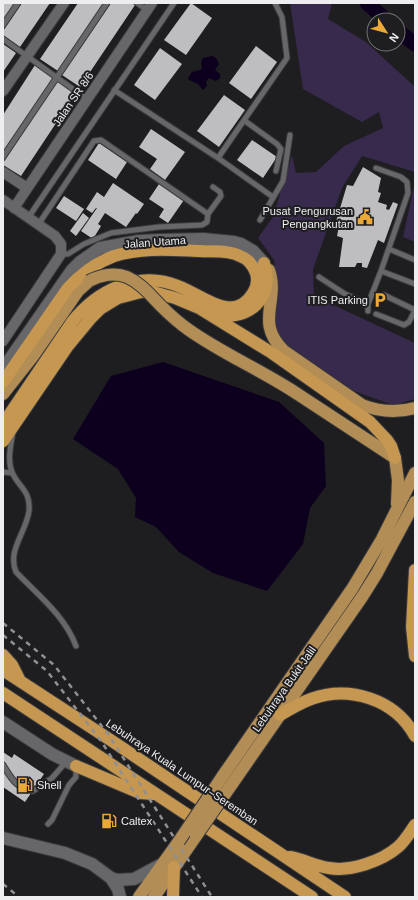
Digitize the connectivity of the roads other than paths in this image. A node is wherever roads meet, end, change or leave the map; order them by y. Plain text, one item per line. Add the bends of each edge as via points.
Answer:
1 (18, 3) edge
2 (64, 3) edge
3 (107, 3) edge
4 (137, 3) edge
5 (174, 3) edge
6 (275, 3) edge
7 (150, 7) edge
8 (3, 25) edge
9 (3, 39) edge
10 (27, 57) junction
11 (56, 77) junction
12 (114, 90) junction
13 (3, 91) edge
14 (87, 99) junction
15 (245, 120) junction
16 (290, 135) dead end
17 (3, 157) edge
18 (218, 158) junction
19 (376, 168) dead end
20 (276, 171) dead end
21 (3, 172) edge
22 (213, 187) dead end
23 (27, 188) junction
24 (273, 197) junction
25 (3, 200) edge
26 (14, 208) junction
27 (208, 214) junction
28 (28, 218) junction
29 (260, 220) dead end
30 (38, 224) junction
31 (389, 249) junction
32 (61, 254) junction
33 (415, 260) edge
34 (264, 263) junction
35 (381, 271) junction
36 (319, 277) dead end
37 (415, 284) edge
38 (384, 295) dead end
39 (368, 304) junction
40 (199, 308) junction
41 (415, 310) edge
42 (368, 311) dead end
43 (376, 314) dead end
44 (3, 341) edge
45 (3, 369) edge
46 (3, 382) edge
47 (3, 394) edge
48 (415, 408) edge
49 (8, 425) edge
50 (3, 442) edge
51 (395, 458) junction
52 (3, 472) edge
53 (12, 473) junction
54 (415, 473) edge
55 (415, 502) edge
56 (397, 510) junction
57 (415, 570) edge
58 (76, 646) dead end
59 (3, 655) edge
60 (415, 656) edge
61 (3, 670) edge
62 (20, 680) junction
63 (3, 693) edge
64 (280, 715) junction
65 (3, 722) edge
66 (415, 736) edge
67 (71, 764) junction
68 (3, 765) edge
69 (227, 781) junction
70 (157, 795) junction
71 (48, 824) dead end
72 (415, 824) edge
73 (3, 838) edge
74 (183, 844) junction
75 (285, 857) junction
76 (162, 864) junction
77 (174, 867) junction
78 (111, 878) junction
79 (120, 897) edge
80 (139, 897) edge
81 (154, 897) edge
82 (174, 897) edge
83 (312, 897) edge
84 (345, 897) edge

1 - 8 lane
2 - 10 street
3 - 11 lane
4 - 7 lane
5 - 12 lane
6 - 15 lane via 282,17 287,58
7 - 14 street, Jalan SR 8/6
9 - 10 lane
10 - 11 lane
10 - 13 street
11 - 14 lane
11 - 17 lane
12 - 18 lane
12 - 28 lane
14 - 23 street, Jalan SR 8/6
15 - 18 lane
15 - 20 lane via 281,148
16 - 24 lane via 283,181
18 - 24 lane
19 - 31 lane via 402,177 407,182 408,193
21 - 23 street
22 - 27 lane via 221,196
23 - 26 street, Jalan SR 8/6
24 - 29 lane
25 - 26 street
26 - 28 street
27 - 30 lane via 101,140 94,141
27 - 32 lane via 207,222 202,225 111,233 68,254
28 - 30 street
30 - 32 street via 55,236 61,244
31 - 33 lane
31 - 35 lane
32 - 44 street
34 - 40 highway via 267,275 265,290 258,302 249,310 236,316 225,316
34 - 45 street, Jalan Utama via 253,251 241,244 203,239 139,241 100,248 72,270
34 - 48 highway via 272,280 270,330 284,351 362,405 392,412
35 - 37 lane
35 - 39 lane
36 - 39 lane via 345,294
38 - 41 lane
39 - 42 lane
40 - 49 highway via 175,298 153,292 141,292 118,298 100,309 82,328
40 - 51 highway via 263,347 370,422 387,440
41 - 43 lane via 409,322 404,325
46 - 49 highway via 68,288 89,268 100,262 114,256 146,250 230,252 244,258 253,267 256,290 246,301 233,307 221,306 169,283 148,280 118,286 95,298 72,322
47 - 51 highway, bridge via 78,291 95,277 120,275 140,284 178,321 200,338 275,379
49 - 50 highway
49 - 53 lane
51 - 56 highway via 398,480
52 - 53 lane
53 - 58 lane via 25,491 29,509 12,559 13,565 16,572 64,623
54 - 56 highway, Lebuhraya Bukit Jalil
55 - 64 highway, Lebuhraya Bukit Jalil via 377,574
56 - 69 highway, Lebuhraya Bukit Jalil via 349,594
57 - 60 highway via 412,627
59 - 62 highway
61 - 62 highway, Lebuhraya Kuala Lumpur–Seremban
62 - 75 highway, Lebuhraya Kuala Lumpur–Seremban
63 - 70 highway
64 - 66 highway via 312,698 342,694 361,695 380,702 396,712
64 - 69 highway, Lebuhraya Bukit Jalil
65 - 67 street
67 - 68 lane via 33,791 25,790 13,782
67 - 70 highway via 140,793
67 - 71 lane via 76,777 69,784
69 - 74 highway, Lebuhraya Bukit Jalil, bridge
70 - 83 highway
72 - 75 highway via 398,847 376,860 363,864 331,868
73 - 78 street via 65,852 92,864
74 - 76 highway, Lebuhraya Bukit Jalil
74 - 77 highway, Lebuhraya Bukit Jalil
75 - 84 highway, Lebuhraya Kuala Lumpur–Seremban
76 - 78 street via 134,879
76 - 80 highway, Lebuhraya Bukit Jalil
77 - 81 highway, Lebuhraya Bukit Jalil
77 - 82 highway
78 - 79 street

